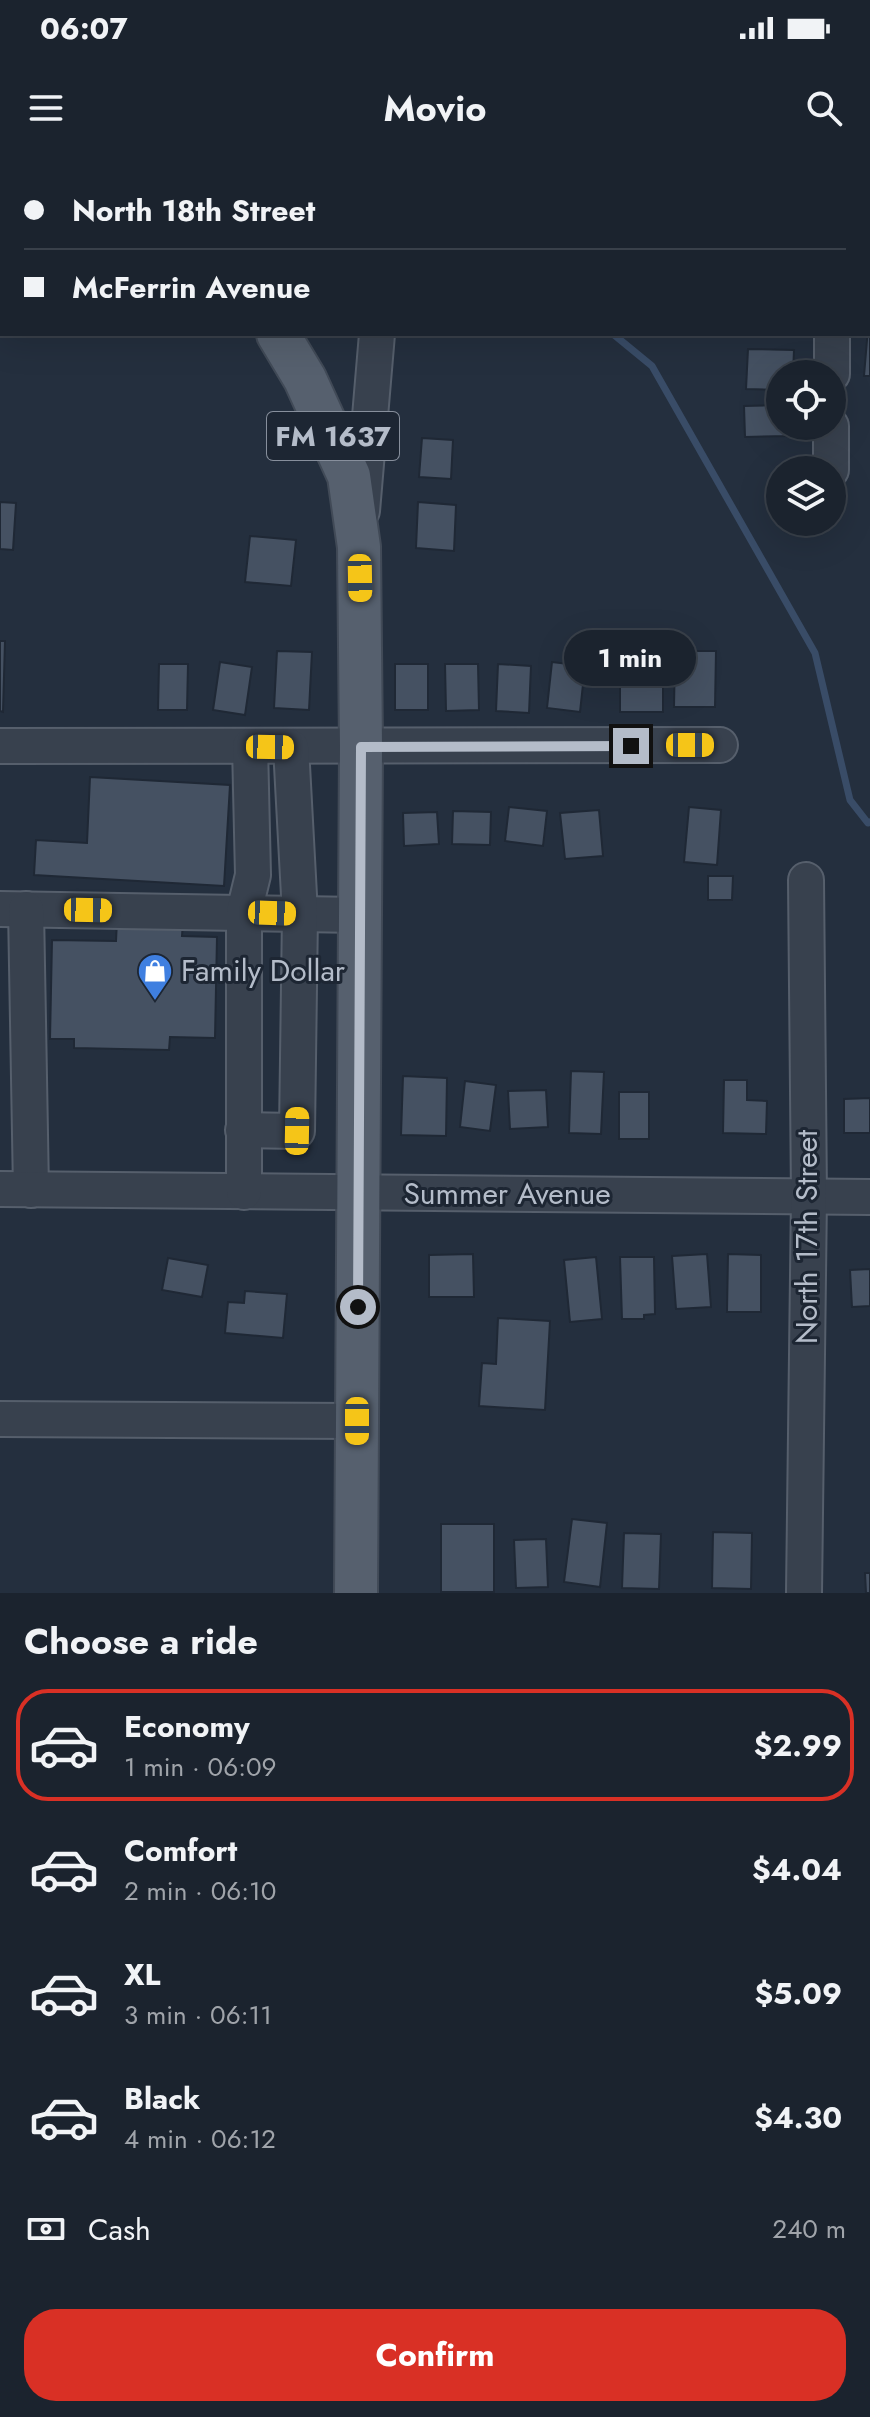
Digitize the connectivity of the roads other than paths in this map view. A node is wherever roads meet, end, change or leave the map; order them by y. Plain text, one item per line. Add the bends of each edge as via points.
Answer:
1 (282, 336) edge
2 (377, 336) edge
3 (832, 336) edge
4 (832, 360) edge
5 (359, 547) junction
6 (720, 745) dead end
7 (0, 746) edge
8 (250, 746) junction
9 (291, 747) junction
10 (361, 747) junction
11 (806, 880) dead end
12 (13, 909) edge
13 (244, 912) junction
14 (300, 914) junction
15 (359, 915) junction
16 (15, 1054) edge
17 (243, 1130) junction
18 (16, 1189) edge
19 (244, 1192) junction
20 (359, 1193) junction
21 (809, 1196) junction
22 (870, 1197) edge
23 (0, 1419) edge
24 (357, 1421) junction
25 (356, 1593) edge
26 (804, 1593) edge

1 - 5 main road, FM 1637 via 349,476
2 - 5 street
3 - 4 street
5 - 10 main road, FM 1637
6 - 10 street
7 - 8 street
8 - 9 street
8 - 13 street via 253,875
9 - 10 street
9 - 14 street
10 - 15 main road, FM 1637
11 - 21 street, North 17th Street
12 - 13 street
12 - 16 street
13 - 14 street
13 - 17 street
14 - 15 street
14 - 17 street via 297,1131
15 - 20 main road, FM 1637
16 - 18 street
17 - 19 street
18 - 19 street, Summer Avenue
19 - 20 street, Summer Avenue
20 - 21 street, Summer Avenue
20 - 24 main road, FM 1637
21 - 22 street, Summer Avenue
21 - 26 street, North 17th Street
23 - 24 street
24 - 25 main road, FM 1637

